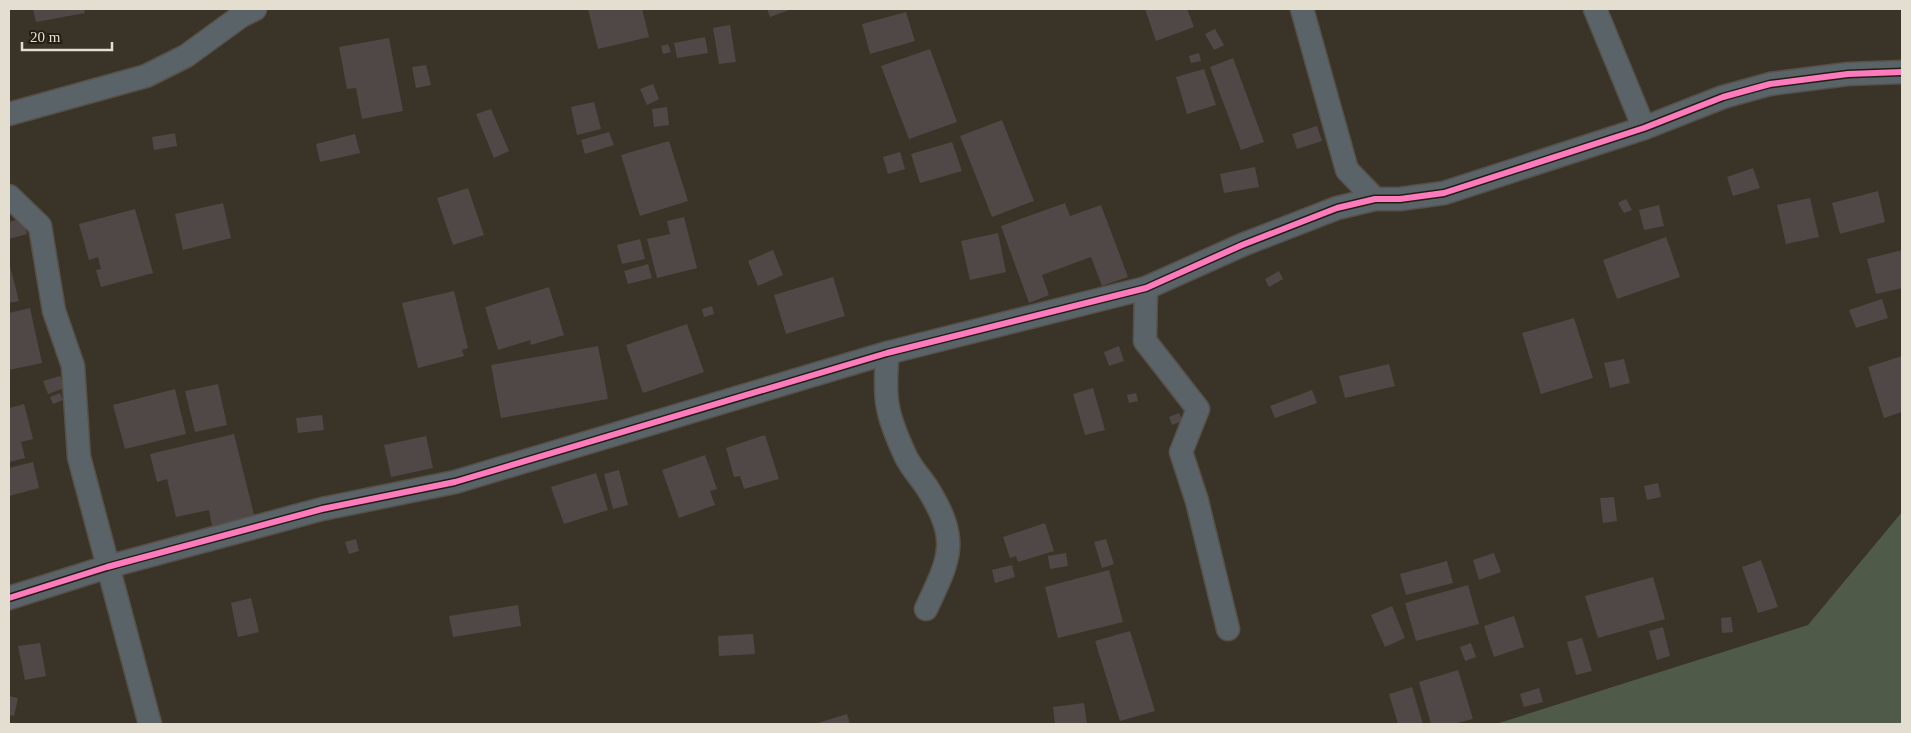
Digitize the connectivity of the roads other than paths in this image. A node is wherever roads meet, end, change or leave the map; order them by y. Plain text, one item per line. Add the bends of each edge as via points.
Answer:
1 (256, 9) edge
2 (1302, 9) edge
3 (1595, 9) edge
4 (1902, 72) edge
5 (9, 114) edge
6 (1644, 128) junction
7 (9, 196) edge
8 (1375, 199) junction
9 (1146, 288) junction
10 (887, 353) junction
11 (108, 567) junction
12 (9, 598) edge
13 (926, 609) dead end
14 (1228, 629) dead end
15 (150, 724) edge

1 - 5 street via 241,16 186,56 146,76
2 - 8 street via 1347,170
3 - 6 street
4 - 6 street via 1848,74 1770,84 1723,97
6 - 8 street via 1444,193
7 - 11 street via 40,226 54,310 73,366 79,457
8 - 9 street via 1300,221
9 - 10 street
9 - 14 street via 1146,341 1198,409 1181,452 1197,501
10 - 11 street via 455,482 322,509
10 - 13 street via 888,407 909,463 940,508 948,530 949,552 945,569
11 - 12 street
11 - 15 street

